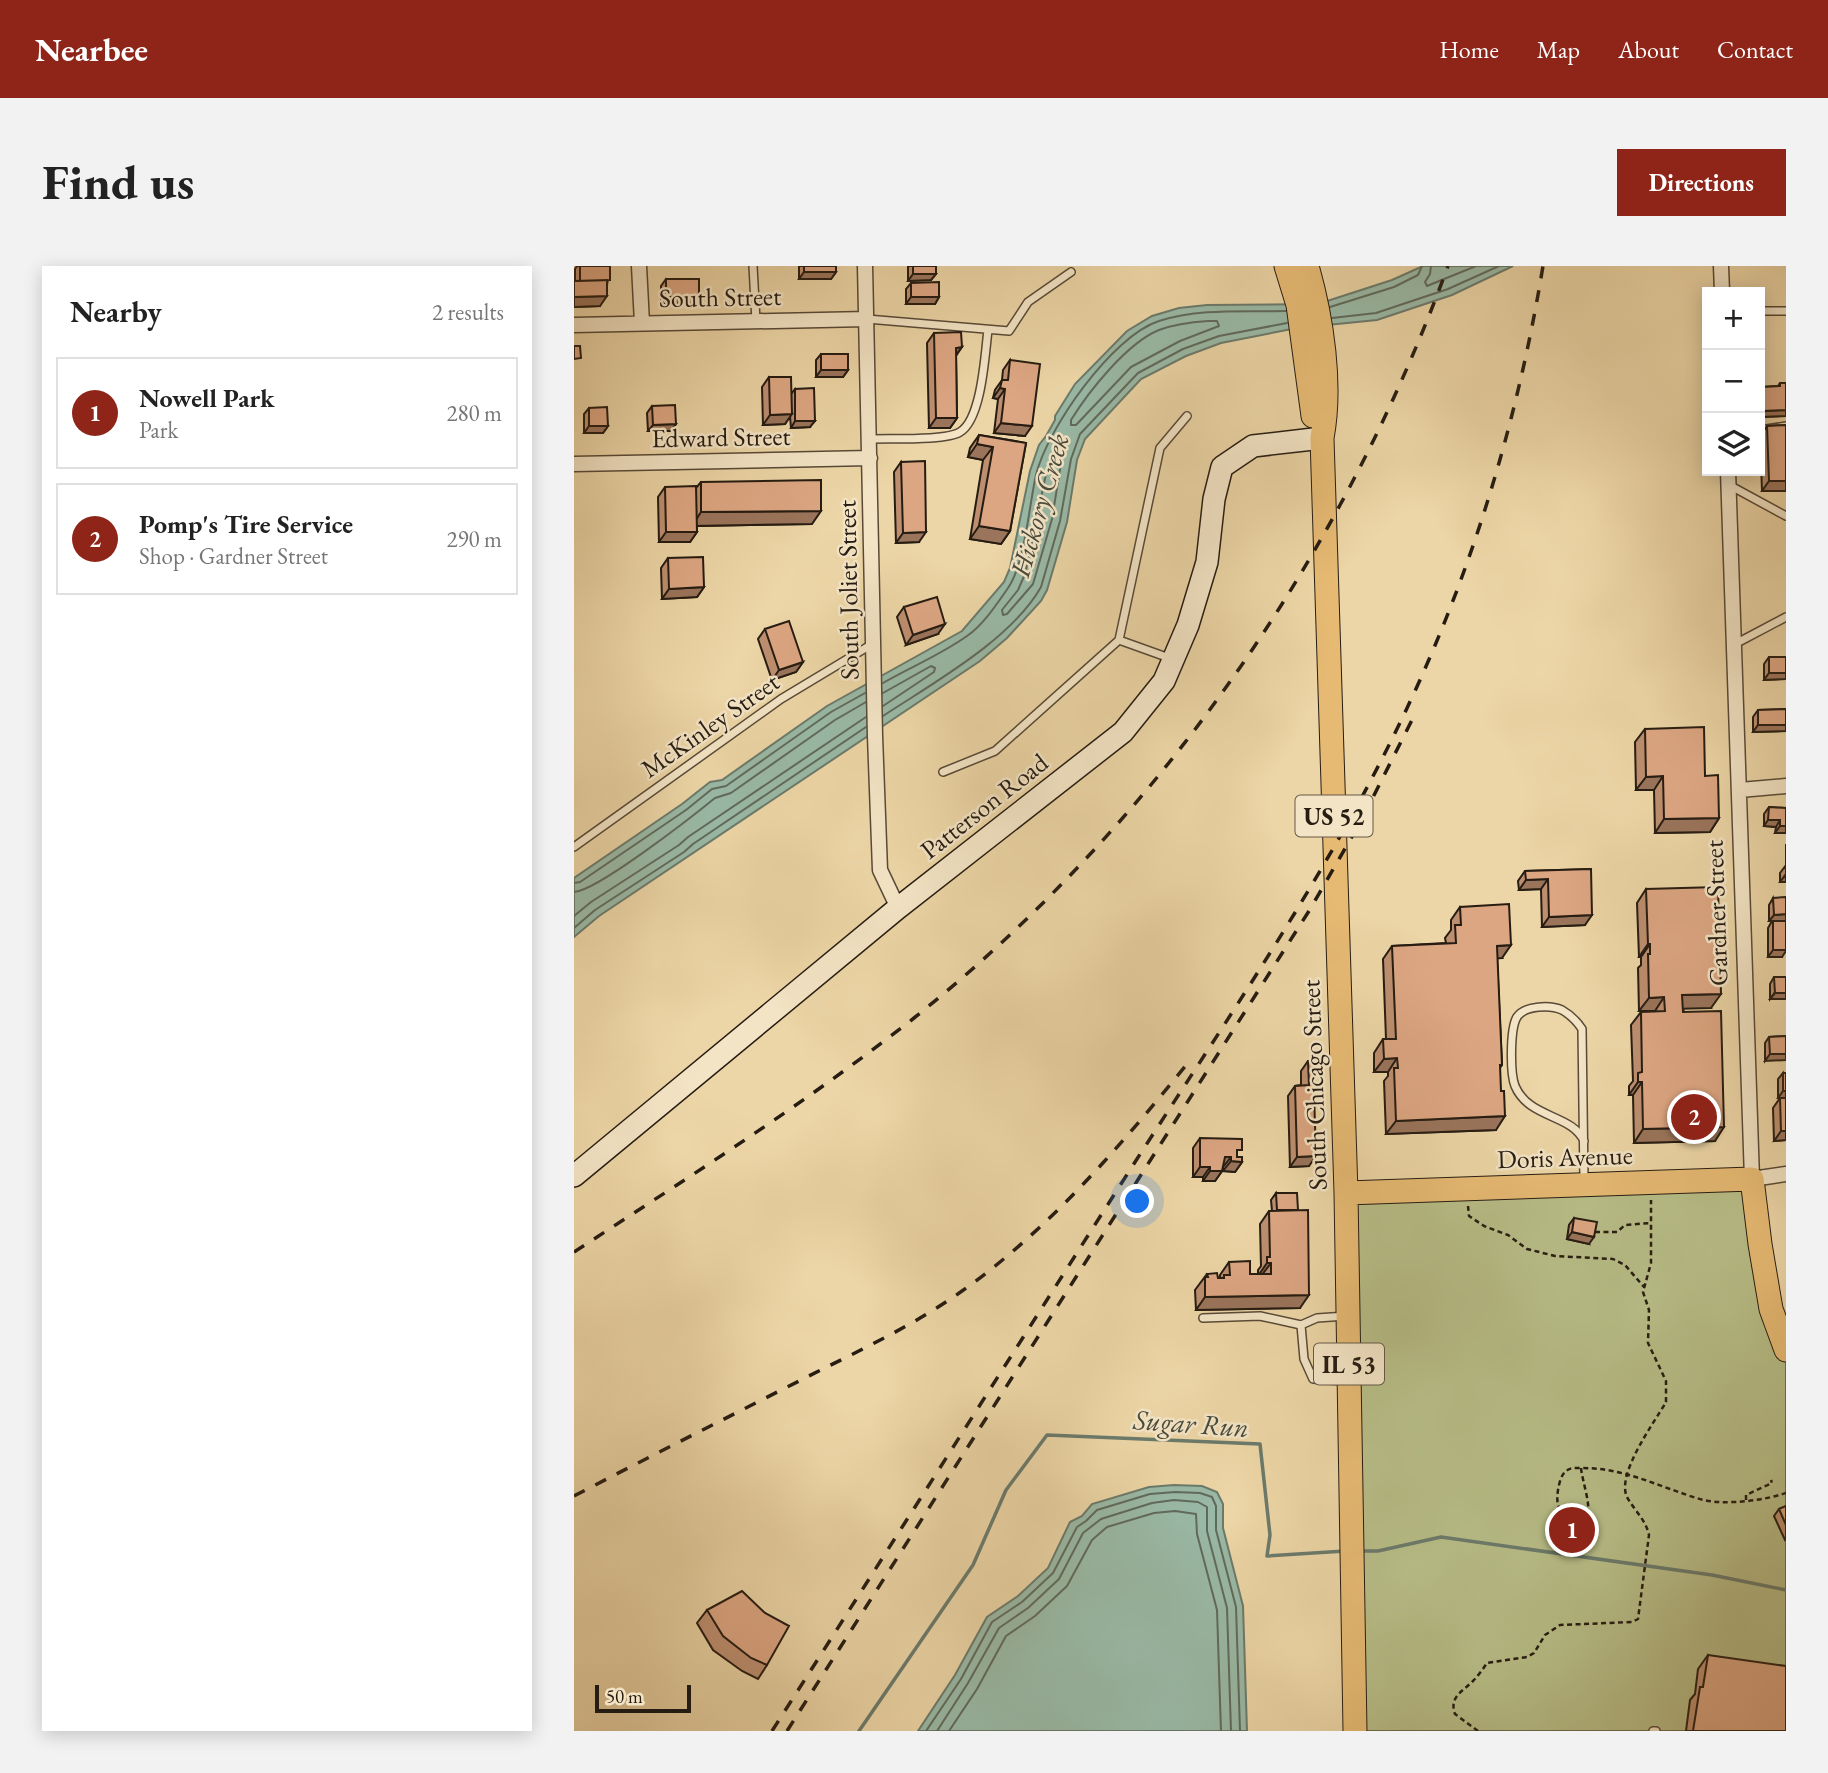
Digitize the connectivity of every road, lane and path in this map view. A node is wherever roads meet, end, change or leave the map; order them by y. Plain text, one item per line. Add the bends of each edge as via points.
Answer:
1 (639, 266) edge
2 (753, 266) edge
3 (865, 266) edge
4 (1286, 266) edge
5 (1307, 266) edge
6 (1721, 266) edge
7 (1071, 272) dead end
8 (1722, 287) edge
9 (1765, 311) edge
10 (1786, 311) edge
11 (867, 319) junction
12 (756, 321) junction
13 (642, 323) junction
14 (574, 325) edge
15 (988, 330) junction
16 (1315, 362) junction
17 (1187, 416) dead end
18 (1786, 426) edge
19 (1765, 429) edge
20 (1322, 438) junction
21 (869, 439) junction
22 (870, 458) junction
23 (574, 464) edge
24 (1729, 478) edge
25 (1786, 516) edge
26 (1786, 617) edge
27 (1119, 640) junction
28 (874, 643) junction
29 (1735, 644) junction
30 (1173, 659) junction
31 (943, 772) dead end
32 (1786, 786) edge
33 (1740, 790) junction
34 (574, 847) edge
35 (898, 908) junction
36 (1584, 1141) junction
37 (1786, 1174) edge
38 (574, 1176) edge
39 (1752, 1179) junction
40 (1654, 1182) junction
41 (1584, 1185) junction
42 (1466, 1188) junction
43 (1346, 1193) junction
44 (1651, 1223) junction
45 (1591, 1232) edge
46 (1644, 1288) junction
47 (1348, 1316) junction
48 (1203, 1318) dead end
49 (1301, 1325) junction
50 (1786, 1350) edge
51 (1349, 1381) junction
52 (1581, 1468) junction
53 (1627, 1473) junction
54 (1771, 1480) dead end
55 (1786, 1493) edge
56 (1746, 1500) junction
57 (1355, 1731) edge
58 (1478, 1731) edge

1 - 13 street
2 - 12 lane
3 - 11 street, South Joliet Street
4 - 16 main road, South Chicago Street / US 52
5 - 16 main road, South Chicago Street / US 52 via 1317,301
6 - 8 street
7 - 15 lane via 1028,302 1009,331
9 - 10 lane
11 - 12 street, South Street
11 - 15 lane
11 - 21 street, South Joliet Street
12 - 13 street, South Street
13 - 14 street, South Street
15 - 21 lane via 979,394 962,432
16 - 20 main road, South Chicago Street / US 52 via 1327,412
17 - 27 lane via 1160,448
18 - 19 lane
20 - 30 street, Patterson Road via 1253,446 1222,467 1207,562
20 - 43 main road, South Chicago Street / US 52
21 - 22 street, South Joliet Street
22 - 23 street, Edward Street
22 - 28 street, South Joliet Street
24 - 25 lane
24 - 29 street, Gardner Street
26 - 29 lane
27 - 30 lane
27 - 31 lane via 995,751
28 - 34 lane, McKinley Street via 781,699
28 - 35 street, South Joliet Street via 880,870
29 - 33 street, Gardner Street
30 - 35 street, Patterson Road via 1164,681 1124,732
32 - 33 street
33 - 39 street, Gardner Street
35 - 38 street, Patterson Road
36 - 36 lane via 1582,1029 1575,1018 1559,1009 1530,1008 1519,1014 1512,1028 1513,1083 1522,1099 1575,1128
36 - 41 lane
37 - 39 street, Doris Avenue
39 - 40 main road, Doris Avenue
39 - 50 main road, Gardner Street via 1771,1309
40 - 41 main road, Doris Avenue
40 - 44 path
41 - 42 main road, Doris Avenue
42 - 43 main road, Doris Avenue
42 - 46 path via 1469,1216 1484,1226 1527,1249 1555,1256 1613,1259 1625,1265
43 - 47 main road, South Chicago Street / IL 53
44 - 45 path via 1625,1225 1617,1232
44 - 46 path via 1651,1263
46 - 53 path via 1648,1343 1667,1392
47 - 49 lane via 1317,1318
47 - 51 main road, South Chicago Street / IL 53
48 - 49 lane via 1260,1316
49 - 51 lane via 1304,1359 1313,1379
51 - 57 main road, South Chicago Street / IL 53
52 - 52 path via 1588,1511 1568,1518 1559,1510 1559,1488 1566,1471
52 - 53 path
53 - 56 path via 1716,1502
53 - 58 path via 1625,1488 1650,1535 1638,1619 1560,1625 1527,1657 1488,1663 1453,1702 1455,1714
54 - 56 path via 1746,1495
55 - 56 path

